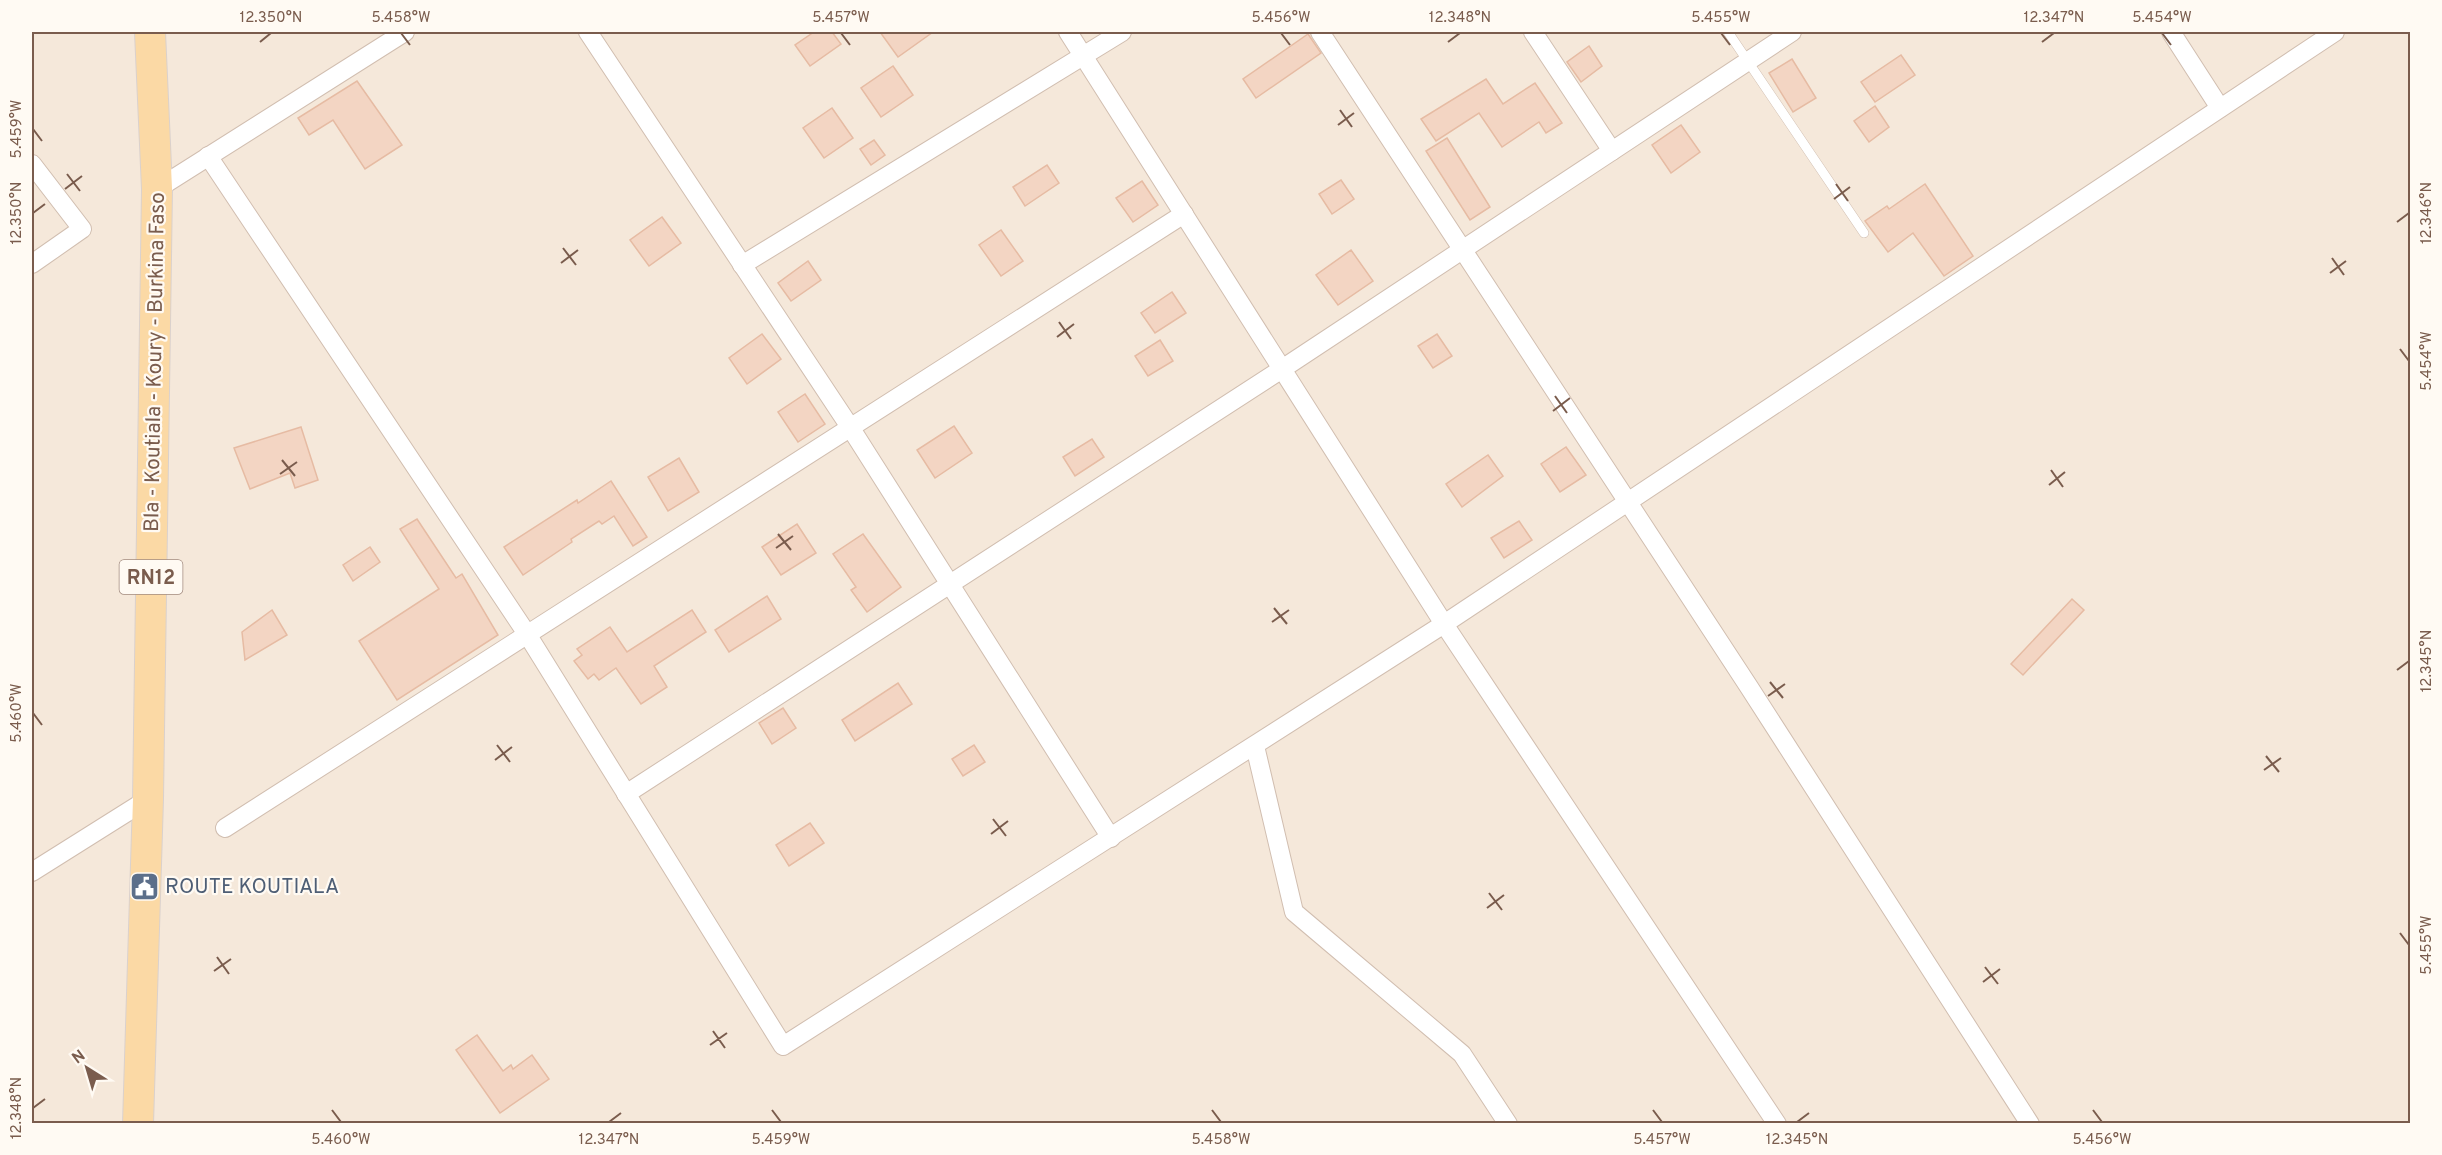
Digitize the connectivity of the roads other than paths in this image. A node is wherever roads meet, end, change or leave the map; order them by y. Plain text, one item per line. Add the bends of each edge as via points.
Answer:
1 (150, 32) edge
2 (405, 32) edge
3 (588, 32) edge
4 (1068, 32) edge
5 (1122, 32) edge
6 (1320, 32) edge
7 (1533, 32) edge
8 (1728, 32) edge
9 (1792, 32) edge
10 (2171, 32) edge
11 (2335, 32) edge
12 (1083, 56) junction
13 (1748, 60) junction
14 (2220, 108) junction
15 (1612, 151) junction
16 (208, 156) junction
17 (32, 164) edge
18 (157, 189) junction
19 (1184, 214) junction
20 (1864, 233) dead end
21 (1462, 249) junction
22 (32, 264) edge
23 (742, 265) junction
24 (1282, 369) junction
25 (850, 427) junction
26 (1627, 502) junction
27 (950, 584) junction
28 (1444, 624) junction
29 (527, 634) junction
30 (1255, 746) junction
31 (626, 794) junction
32 (148, 799) junction
33 (225, 828) dead end
34 (1111, 838) junction
35 (32, 872) edge
36 (138, 1124) edge
37 (1508, 1124) edge
38 (1777, 1124) edge
39 (2030, 1124) edge

1 - 18 main road, Bla - Koutiala - Koury - Burkina Faso / RN12
2 - 16 street
3 - 23 street
4 - 12 street
5 - 12 street
6 - 21 street
7 - 15 street
8 - 13 lane
9 - 13 street
10 - 14 street
11 - 14 street
12 - 19 street
12 - 23 street
13 - 15 street
13 - 20 lane
14 - 26 street
15 - 21 street
16 - 18 street
16 - 29 street
17 - 22 street via 82,229
18 - 32 main road, Bla - Koutiala - Koury - Burkina Faso / RN12
19 - 24 street
19 - 25 street
21 - 24 street
21 - 26 street
23 - 25 street
24 - 27 street
24 - 28 street
25 - 27 street
25 - 29 street
26 - 28 street
26 - 39 street
27 - 31 street
27 - 34 street
28 - 30 street
28 - 38 street
29 - 31 street
29 - 33 street
30 - 34 street
30 - 37 street via 1294,912 1462,1054
31 - 34 street via 783,1046
32 - 35 street
32 - 36 main road, Bla - Koutiala - Koury - Burkina Faso / RN12

